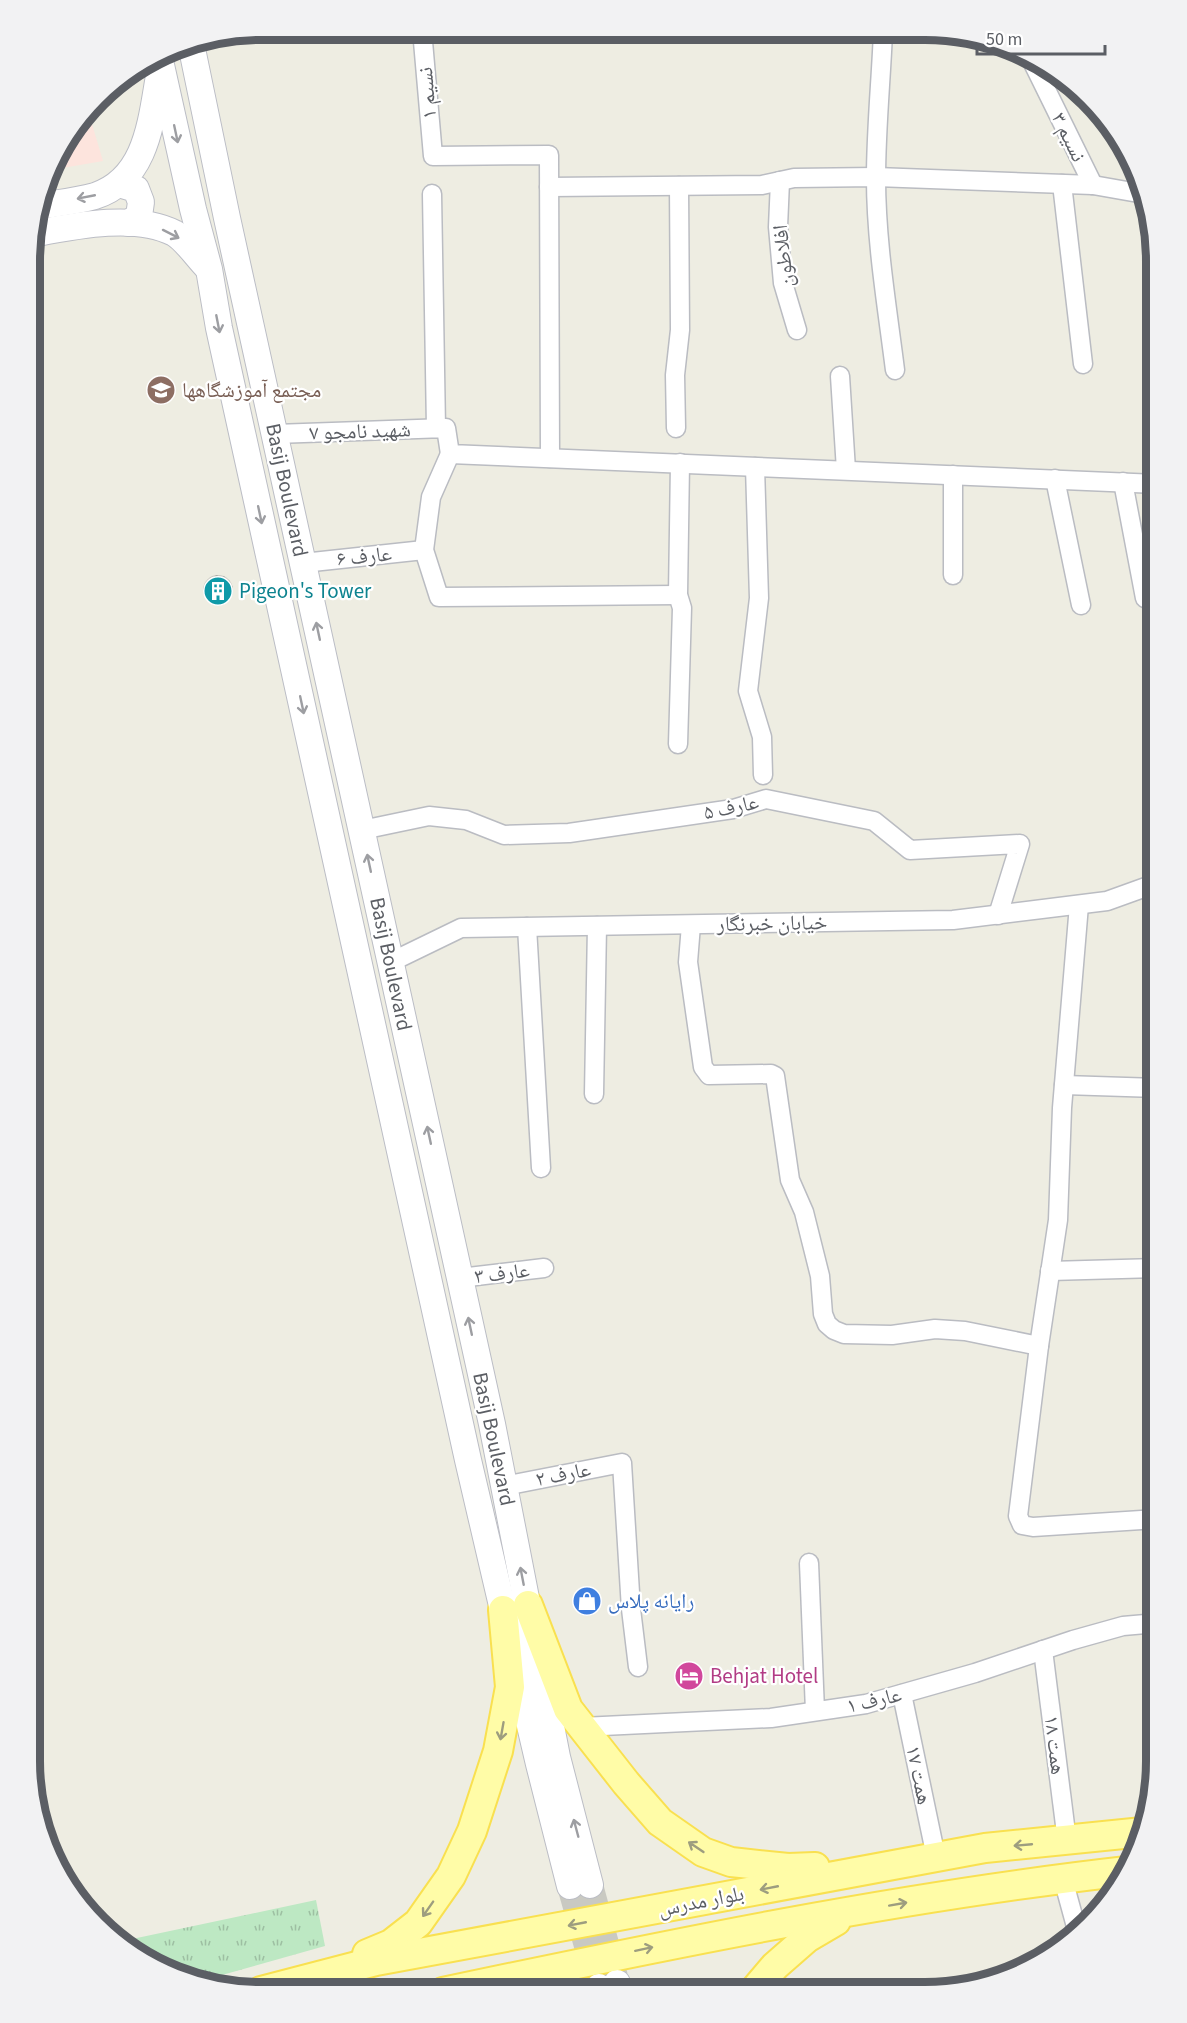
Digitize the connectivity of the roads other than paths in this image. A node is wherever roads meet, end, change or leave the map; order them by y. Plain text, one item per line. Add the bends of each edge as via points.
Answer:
1 (423, 40) edge
2 (883, 40) edge
3 (193, 52) edge
4 (161, 65) edge
5 (159, 66) edge
6 (1037, 70) edge
7 (876, 177) junction
8 (780, 181) junction
9 (119, 184) junction
10 (1062, 184) junction
11 (1093, 185) junction
12 (679, 186) junction
13 (549, 187) junction
14 (1135, 192) edge
15 (432, 194) dead end
16 (48, 205) edge
17 (129, 223) junction
18 (42, 232) edge
19 (209, 269) junction
20 (797, 330) dead end
21 (1083, 364) dead end
22 (895, 370) dead end
23 (840, 376) dead end
24 (441, 428) junction
25 (676, 428) dead end
26 (275, 434) junction
27 (450, 454) junction
28 (550, 458) junction
29 (680, 463) junction
30 (755, 466) junction
31 (846, 470) junction
32 (953, 475) junction
33 (1055, 479) junction
34 (1124, 482) junction
35 (1146, 483) edge
36 (424, 550) junction
37 (303, 563) junction
38 (953, 574) dead end
39 (678, 595) junction
40 (1145, 598) dead end
41 (1081, 605) dead end
42 (678, 744) dead end
43 (764, 775) dead end
44 (362, 830) junction
45 (1146, 887) edge
46 (1079, 905) junction
47 (998, 915) junction
48 (691, 925) junction
49 (597, 926) junction
50 (527, 927) junction
51 (391, 962) junction
52 (1064, 1085) junction
53 (1146, 1088) edge
54 (594, 1094) dead end
55 (542, 1168) dead end
56 (544, 1268) dead end
57 (1146, 1268) edge
58 (1050, 1271) junction
59 (460, 1278) junction
60 (1039, 1346) junction
61 (477, 1355) junction
62 (446, 1362) junction
63 (504, 1486) junction
64 (1146, 1520) edge
65 (809, 1563) dead end
66 (515, 1608) junction
67 (1146, 1624) edge
68 (1043, 1650) junction
69 (638, 1667) dead end
70 (902, 1694) junction
71 (815, 1712) junction
72 (582, 1726) junction
73 (1135, 1833) edge
74 (1067, 1841) junction
75 (936, 1857) junction
76 (898, 1864) junction
77 (1117, 1872) edge
78 (1063, 1879) junction
79 (580, 1885) tunnel mouth
80 (852, 1912) junction
81 (1075, 1924) edge
82 (304, 1980) junction
83 (296, 1982) edge
84 (491, 1982) edge
85 (761, 1982) edge

1 - 13 street, نسیم ۱ via 433,156 549,155
2 - 7 street
3 - 26 main road, Basij Boulevard
4 -> 19 main road, Basij Boulevard
5 - 9 main road via 147,141 135,166
6 - 11 street, نسیم ۳
7 - 8 street
7 - 10 street
7 - 22 street via 883,279
8 - 12 street via 762,185
8 - 20 street, افلاطون via 778,227 783,283
9 -> 16 main road via 96,196
9 - 17 main road via 136,189 141,202 139,216
10 - 11 street
10 - 21 street
11 - 14 street
12 - 13 street
12 - 25 street
13 - 28 street
15 - 24 street
17 - 18 main road
17 -> 19 main road via 142,222 176,234
19 -> 62 main road, Basij Boulevard
23 - 31 street
24 - 26 street, شهید نامجو ۷
24 - 27 street
26 - 37 main road, Basij Boulevard
27 - 28 street
27 - 36 street via 431,497
28 - 29 street
29 - 30 street
29 - 39 street
30 - 31 street
30 - 43 street via 759,598 748,691 762,737
31 - 32 street
32 - 33 street
32 - 38 street
33 - 34 street
33 - 41 street
34 - 35 street
34 - 40 street
36 - 37 street, عارف ۶
36 - 39 street via 439,597
44 -> 37 main road, Basij Boulevard
39 - 42 street via 682,608
44 - 47 street, عارف ۵ via 429,816 466,820 504,835 569,833 733,809 766,799 874,821 910,850 1020,844
51 -> 44 main road, Basij Boulevard
45 - 46 street, خیابان خبرنگار via 1107,901
46 - 47 street, خیابان خبرنگار
46 - 52 street
47 - 48 street, خیابان خبرنگار via 953,920
48 - 49 street, خیابان خبرنگار
48 - 60 street via 688,962 703,1067 709,1075 775,1076 790,1180 804,1212 827,1324 844,1334 892,1335 935,1329
49 - 50 street, خیابان خبرنگار
49 - 54 street
50 - 51 street, خیابان خبرنگار via 461,928
50 - 55 street
59 -> 51 main road, Basij Boulevard
52 - 53 street
52 - 58 street via 1058,1220
56 - 59 street, عارف ۳
57 - 58 street
58 - 60 street
61 -> 59 main road, Basij Boulevard
60 - 64 street via 1018,1516 1022,1525
61 - 62 main road
61 - 63 main road, Basij Boulevard
62 - 66 main road, Basij Boulevard
66 -> 63 main road, Basij Boulevard
63 - 69 street, عارف ۲ via 622,1463
65 - 71 street
66 - 72 main road via 568,1709
66 - 79 main road, Basij Boulevard via 557,1757
66 -> 82 main road via 510,1687 498,1751 472,1831 451,1876 418,1923 391,1944
67 - 68 street, عارف ۱ via 1123,1626
68 - 70 street, عارف ۱
68 - 74 street, همت ۱۸
70 - 71 street, عارف ۱
70 - 75 street, همت ۱۷
71 - 72 street, عارف ۱ via 771,1718
76 -> 72 main road via 788,1868 731,1862 703,1852 660,1822
73 - 74 main road, بلوار مدرس
74 -> 75 main road, بلوار مدرس
75 - 76 main road, بلوار مدرس
76 -> 82 main road, بلوار مدرس via 376,1961
77 - 78 main road, بلوار مدرس
80 -> 78 main road, بلوار مدرس
78 - 81 street
84 -> 80 main road, بلوار مدرس
80 - 85 main road via 807,1938
82 - 83 main road, بلوار مدرس

